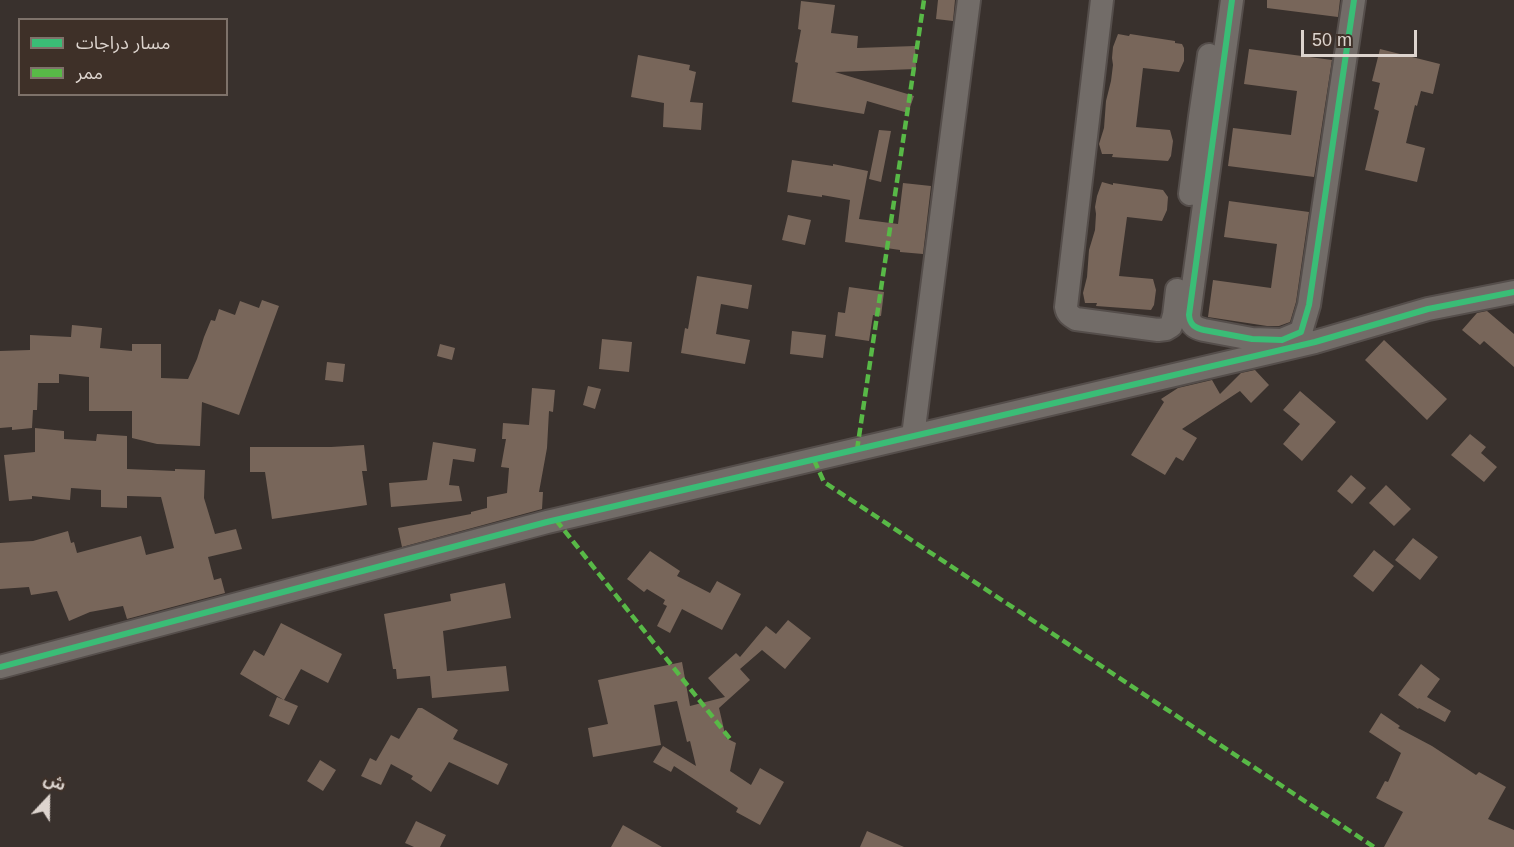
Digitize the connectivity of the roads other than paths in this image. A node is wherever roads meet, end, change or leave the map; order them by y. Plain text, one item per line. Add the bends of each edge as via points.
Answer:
1 (969, 0) edge
2 (1101, 0) edge
3 (1218, 0) edge
4 (1232, 0) edge
5 (1354, 0) edge
6 (1514, 292) edge
7 (913, 436) junction
8 (0, 667) edge

1 - 7 street
2 - 3 street via 1066,307 1076,319 1158,330 1171,326 1174,315
4 - 5 street via 1189,320 1197,329 1282,340 1301,332 1309,305
6 - 7 street via 1428,309 1315,342
7 - 8 street via 547,522

